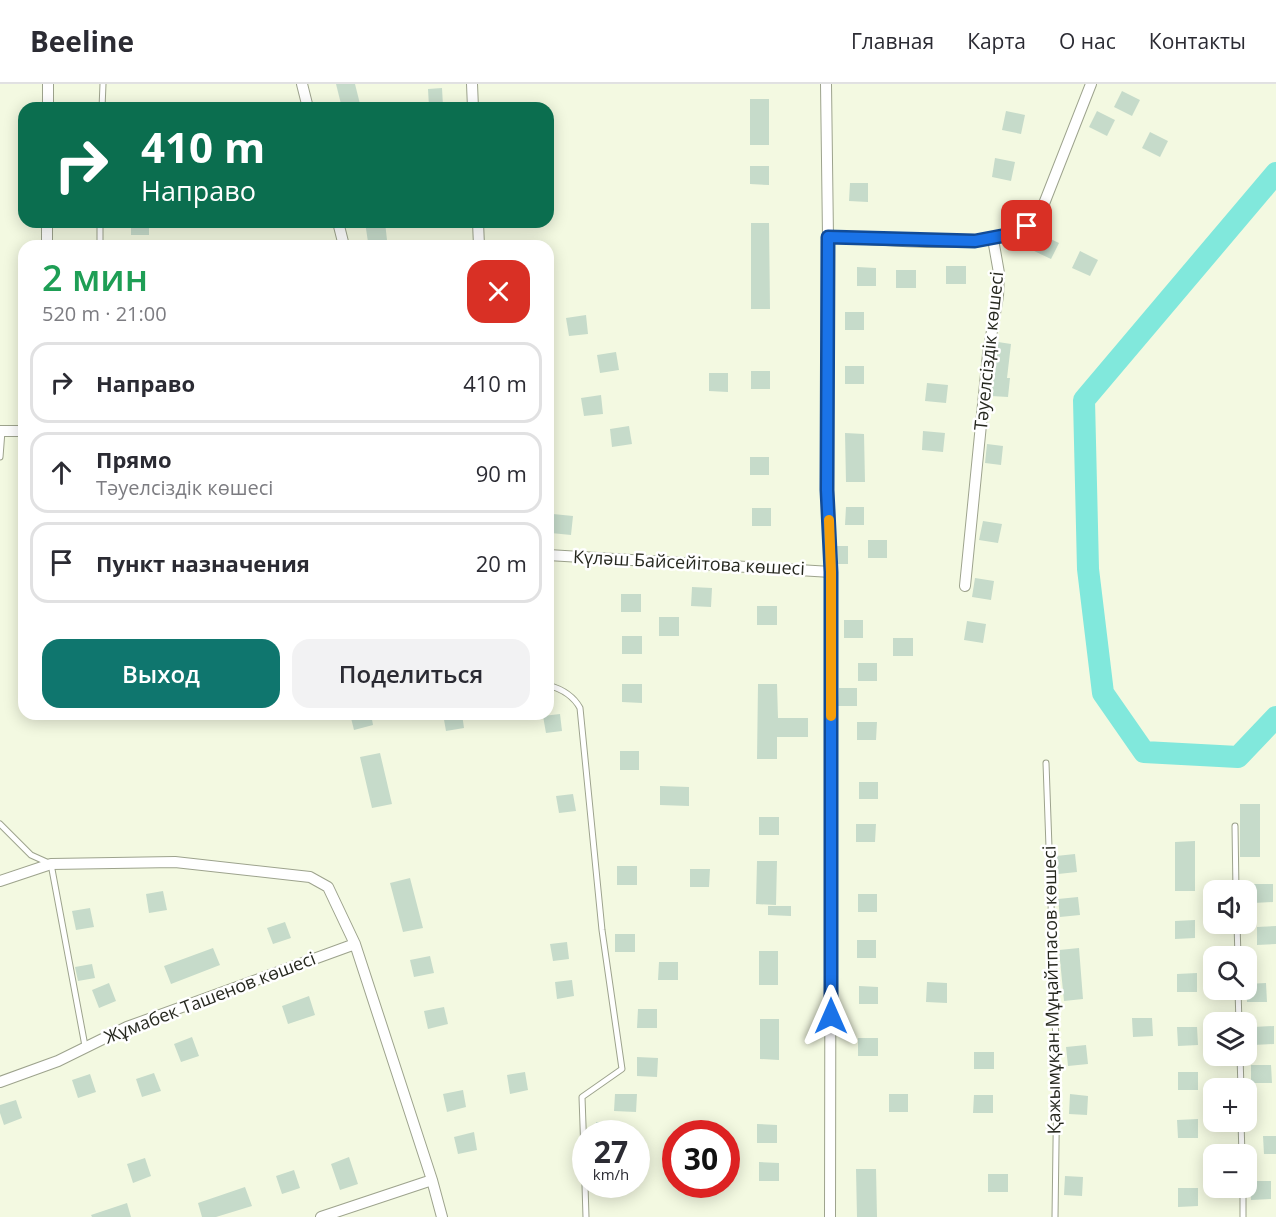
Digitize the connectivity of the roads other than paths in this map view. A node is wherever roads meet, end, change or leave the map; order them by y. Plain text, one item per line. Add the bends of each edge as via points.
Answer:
1 (48, 84) edge
2 (103, 84) edge
3 (302, 84) edge
4 (472, 84) edge
5 (826, 84) edge
6 (1091, 84) edge
7 (48, 102) edge
8 (102, 102) edge
9 (306, 102) edge
10 (473, 102) edge
11 (828, 237) junction
12 (993, 239) junction
13 (1, 431) edge
14 (18, 431) edge
15 (0, 457) edge
16 (554, 555) edge
17 (831, 572) junction
18 (965, 586) dead end
19 (554, 686) edge
20 (1046, 763) dead end
21 (0, 824) edge
22 (1235, 826) dead end
23 (51, 864) junction
24 (1236, 880) edge
25 (0, 881) edge
26 (355, 944) junction
27 (85, 1046) junction
28 (0, 1082) edge
29 (583, 1120) edge
30 (432, 1180) junction
31 (585, 1198) edge
32 (1243, 1198) edge
33 (321, 1217) edge
34 (442, 1217) edge
35 (586, 1217) edge
36 (830, 1217) edge
37 (1055, 1217) edge
38 (1243, 1217) edge

1 - 7 street
2 - 8 lane
3 - 9 street
4 - 10 street
5 - 11 street
6 - 12 street via 1038,219 1017,233
11 - 12 street
11 - 17 street via 827,490
12 - 18 street, Тәуелсіздік көшесі via 999,273 998,296 988,354
13 - 14 street
13 - 15 lane
16 - 17 street, Күләш Байсейітова көшесі
17 - 36 street
19 - 29 lane via 574,698 580,708 602,930 622,1069 582,1097
20 - 37 lane, Қажымұқан Мұңайтпасов көшесі via 1057,1072
21 - 23 lane via 32,855
22 - 24 lane
23 - 25 street
23 - 26 street via 175,862 310,876 328,888
23 - 27 lane
26 - 27 street, Жұмабек Ташенов көшесі via 127,1026
26 - 30 street
27 - 28 street, Жұмабек Ташенов көшесі via 58,1061
30 - 33 street
30 - 34 street
31 - 35 lane
32 - 38 lane

